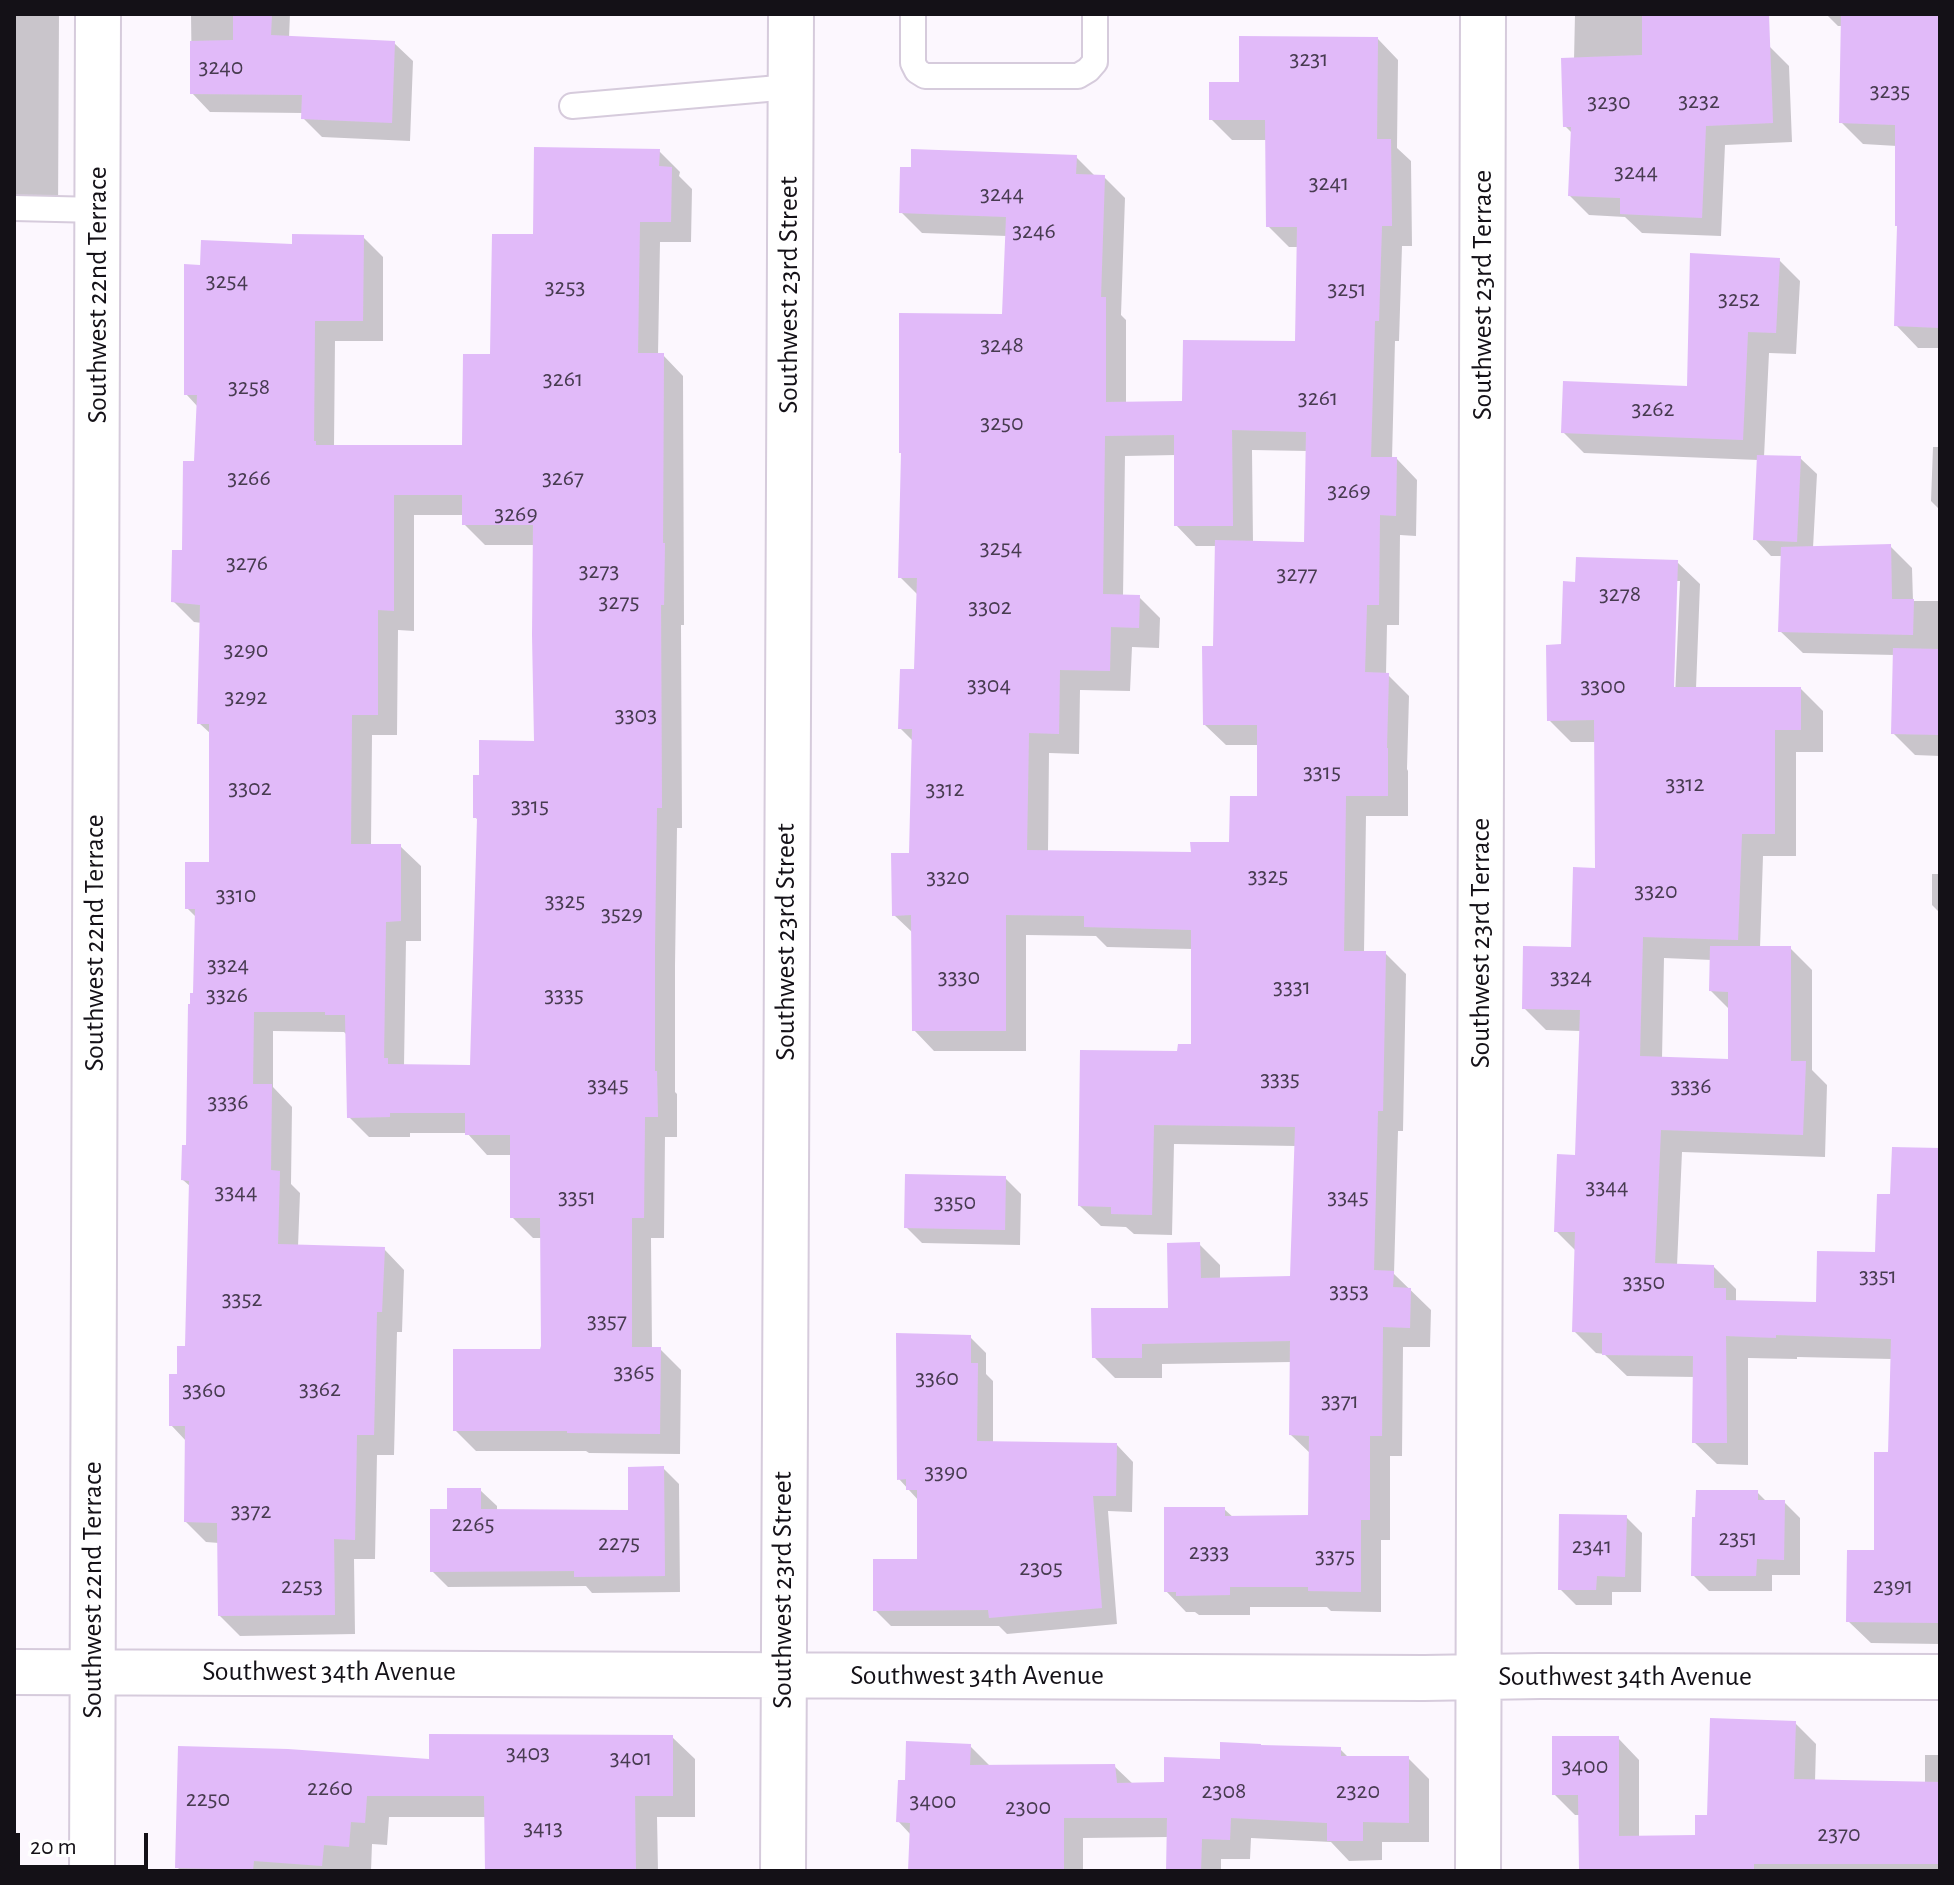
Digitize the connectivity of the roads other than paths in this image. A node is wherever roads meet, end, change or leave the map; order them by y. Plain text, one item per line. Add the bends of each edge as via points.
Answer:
1 (98, 14) edge
2 (791, 14) edge
3 (913, 14) edge
4 (1095, 14) edge
5 (1483, 14) edge
6 (790, 87) junction
7 (572, 106) dead end
8 (14, 208) edge
9 (98, 210) junction
10 (14, 1672) edge
11 (92, 1672) junction
12 (783, 1674) junction
13 (1479, 1677) junction
14 (1940, 1677) edge
15 (92, 1871) edge
16 (783, 1871) edge
17 (1478, 1871) edge

1 - 9 street, Southwest 22nd Terrace
2 - 6 street, Southwest 23rd Street
3 - 4 lane via 913,63 925,76 1078,76 1095,62
5 - 13 street, Southwest 23rd Terrace
6 - 7 lane
6 - 12 street, Southwest 23rd Street
8 - 9 lane
9 - 11 street, Southwest 22nd Terrace
10 - 11 street, Southwest 34th Avenue
11 - 12 street, Southwest 34th Avenue
11 - 15 street, Southwest 22nd Terrace
12 - 13 street, Southwest 34th Avenue
12 - 16 street, Southwest 23rd Street
13 - 14 street, Southwest 34th Avenue
13 - 17 street, Southwest 23rd Terrace

